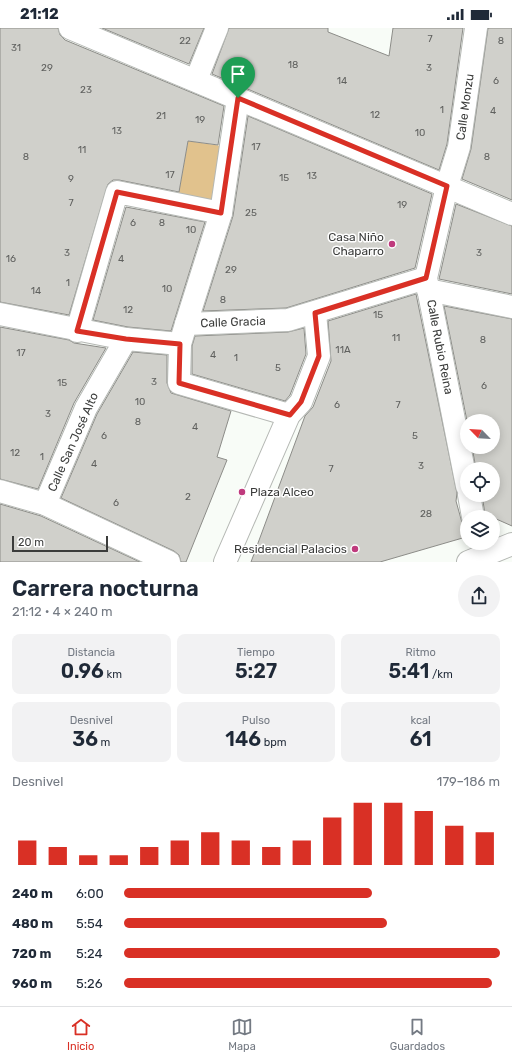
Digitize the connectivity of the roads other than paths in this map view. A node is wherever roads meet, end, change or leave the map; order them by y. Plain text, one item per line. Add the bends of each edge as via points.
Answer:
1 (70, 28) edge
2 (217, 28) edge
3 (476, 28) edge
4 (196, 80) junction
5 (238, 98) junction
6 (447, 186) junction
7 (221, 213) junction
8 (512, 214) edge
9 (427, 284) junction
10 (512, 307) edge
11 (315, 313) junction
12 (0, 314) edge
13 (77, 331) junction
14 (183, 334) junction
15 (126, 339) junction
16 (290, 415) junction
17 (462, 462) edge
18 (0, 490) edge
19 (45, 504) junction
20 (512, 544) edge
21 (475, 557) edge
22 (169, 562) edge
23 (225, 562) edge

1 - 4 street
2 - 4 street
3 - 6 street, Calle Monzu via 459,147
4 - 5 street
5 - 6 street
5 - 7 street
6 - 8 street
6 - 9 street, Calle Rubio Reina
7 - 13 street via 117,192
7 - 14 street
9 - 10 street
9 - 11 street, Calle Gracia
9 - 17 street, Calle Rubio Reina
11 - 14 street, Calle Gracia via 288,320
11 - 16 street via 319,356 301,402
12 - 13 street, Calle Gracia
13 - 15 street, Calle Gracia
14 - 15 street, Calle Gracia
14 - 16 street via 179,383
15 - 19 street, Calle San José Alto via 86,408
16 - 23 street
18 - 19 street
19 - 22 street
20 - 21 street

